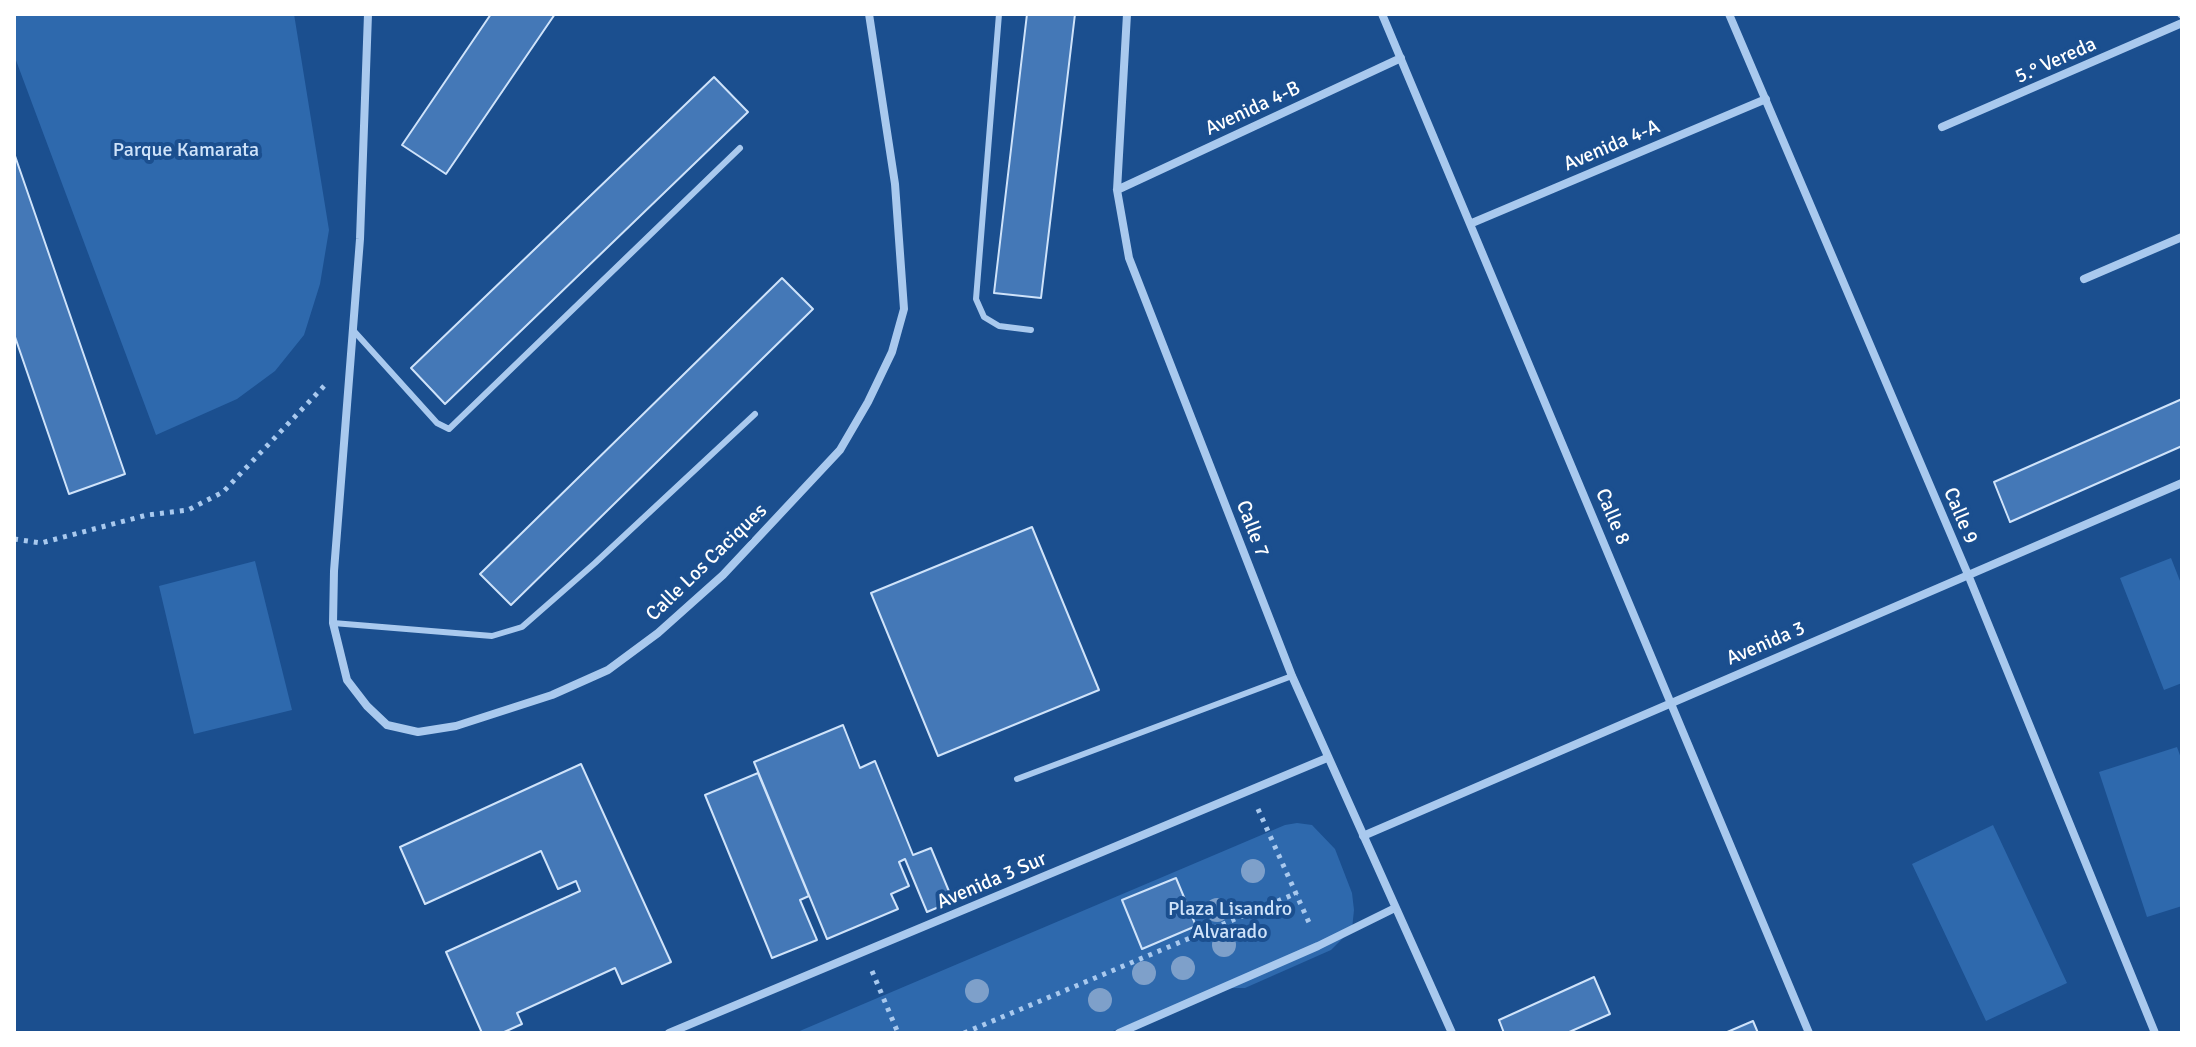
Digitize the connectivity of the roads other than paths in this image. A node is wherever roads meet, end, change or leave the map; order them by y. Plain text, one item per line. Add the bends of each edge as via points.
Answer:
1 (368, 14) edge
2 (869, 14) edge
3 (999, 14) edge
4 (1127, 14) edge
5 (1382, 14) edge
6 (1729, 14) edge
7 (2182, 23) edge
8 (1401, 58) junction
9 (1766, 99) junction
10 (1942, 127) dead end
11 (740, 148) dead end
12 (1117, 190) junction
13 (1472, 223) junction
14 (2182, 237) edge
15 (2084, 279) dead end
16 (353, 330) junction
17 (1031, 330) dead end
18 (755, 414) dead end
19 (2182, 483) edge
20 (1969, 577) junction
21 (333, 623) junction
22 (1292, 676) junction
23 (1671, 701) junction
24 (1327, 758) junction
25 (1017, 779) dead end
26 (1363, 836) junction
27 (1395, 908) junction
28 (669, 1033) edge
29 (1119, 1033) edge
30 (1452, 1033) edge
31 (1809, 1033) edge
32 (2155, 1033) edge

1 - 16 street, Calle Los Caciques
2 - 21 street, Calle Los Caciques via 895,184 904,309 892,352 840,450 723,575 658,633 608,670 552,695 456,726 418,732 387,725 347,680
3 - 17 lane via 976,299 984,317 999,326
4 - 12 street, Calle 7
5 - 8 street, Calle 8
6 - 9 street, Calle 9
7 - 10 street, 5.° Vereda
8 - 12 street, Avenida 4-B
8 - 13 street, Calle 8
9 - 13 street, Avenida 4-A
9 - 20 street, Calle 9
11 - 16 lane via 449,429 437,423
12 - 22 street, Calle 7 via 1129,258
13 - 23 street, Calle 8
14 - 15 street
16 - 21 street, Calle Los Caciques
18 - 21 lane via 522,627 492,636
19 - 20 street, Avenida 3
20 - 23 street, Avenida 3
20 - 32 street, Calle 9
22 - 24 street, Calle 7
22 - 25 lane
23 - 26 street, Avenida 3
23 - 31 street, Calle 8
24 - 26 street, Calle 7
24 - 28 street, Avenida 3 Sur
26 - 27 street, Calle 7
27 - 29 street
27 - 30 street, Calle 7

